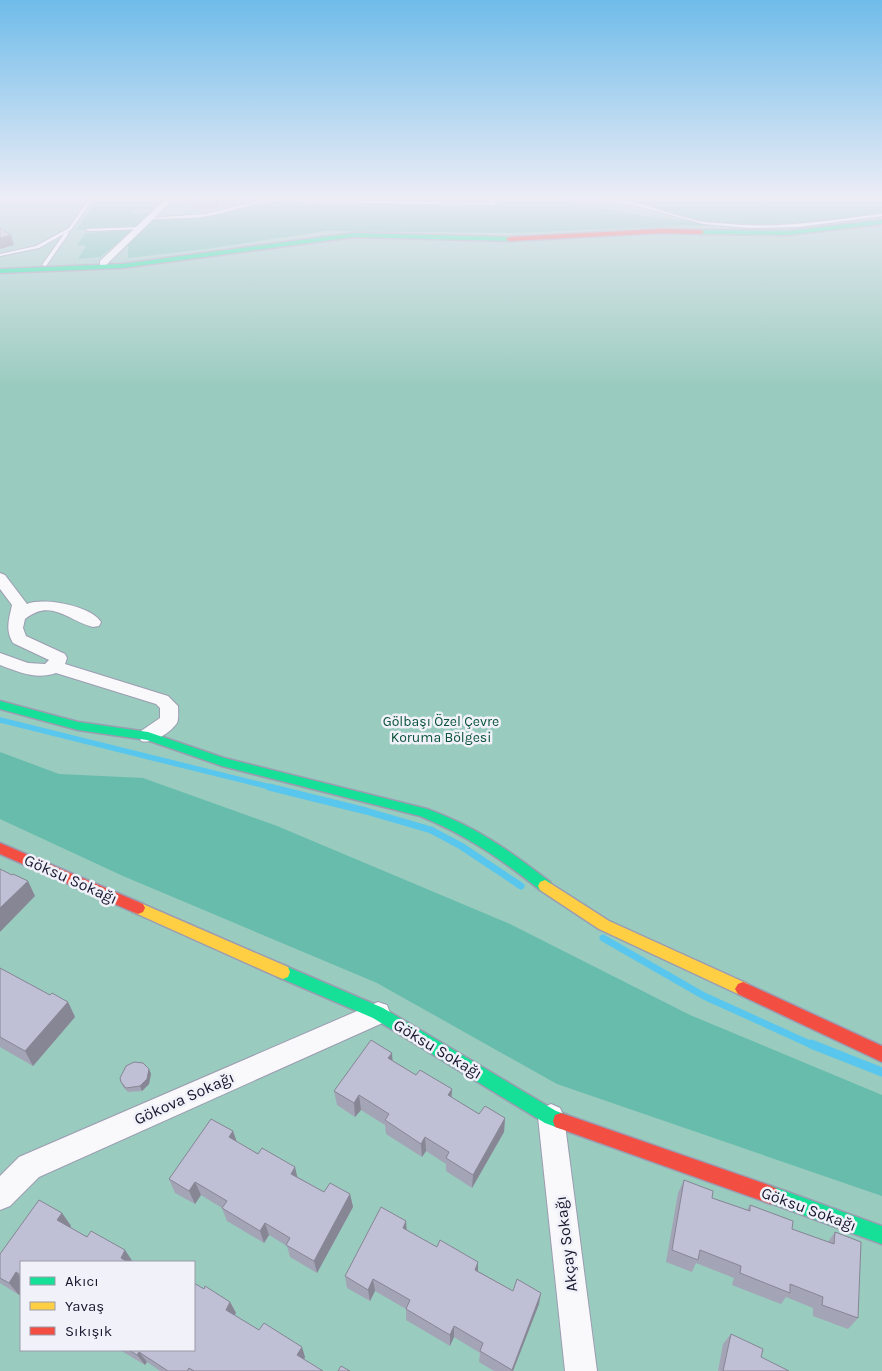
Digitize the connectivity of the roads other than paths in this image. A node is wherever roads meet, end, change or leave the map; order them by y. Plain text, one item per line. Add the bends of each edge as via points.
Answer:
1 (47, 260) edge
2 (107, 260) edge
3 (175, 260) edge
4 (103, 264) joint
5 (0, 266) edge
6 (42, 267) junction
7 (0, 271) edge
8 (0, 578) edge
9 (18, 617) junction
10 (93, 622) dead end
11 (0, 658) edge
12 (54, 666) junction
13 (0, 705) edge
14 (148, 736) junction
15 (0, 848) edge
16 (378, 1013) junction
17 (882, 1054) edge
18 (551, 1117) junction
19 (0, 1196) edge
20 (882, 1235) edge
21 (581, 1371) edge

1 - 6 lane
2 - 4 street
3 - 6 street via 138,265
4 - 6 street
5 - 6 street
6 - 7 street
8 - 9 street via 20,606
9 - 10 street via 31,606 50,604
9 - 12 street via 15,628 19,639 59,658
11 - 12 street via 31,670 47,670
12 - 14 street via 162,700 169,706 168,720
13 - 14 street via 78,726
14 - 17 street via 222,762 422,812 453,824 503,853 532,878 604,925
15 - 16 street, Göksu Sokağı
16 - 18 street, Göksu Sokağı
16 - 19 street, Gökova Sokağı via 29,1166
18 - 20 street, Göksu Sokağı
18 - 21 street, Akçay Sokağı

